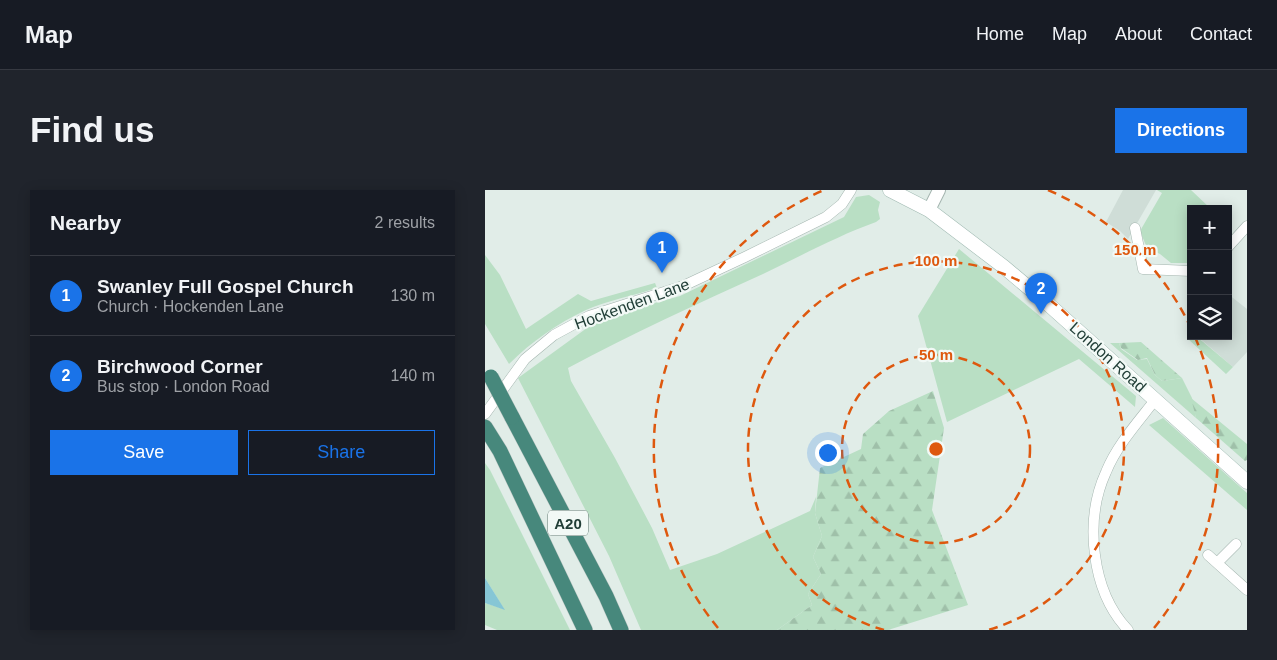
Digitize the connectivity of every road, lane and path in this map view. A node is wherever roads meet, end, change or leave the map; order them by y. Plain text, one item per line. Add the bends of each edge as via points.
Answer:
1 (851, 190) edge
2 (890, 190) edge
3 (939, 190) edge
4 (905, 194) edge
5 (929, 210) junction
6 (1247, 226) edge
7 (1135, 228) dead end
8 (1232, 243) edge
9 (1187, 271) edge
10 (488, 373) edge
11 (1155, 400) junction
12 (485, 414) edge
13 (485, 427) edge
14 (1247, 482) edge
15 (1236, 544) dead end
16 (1208, 555) dead end
17 (1217, 564) junction
18 (1247, 590) edge
19 (585, 630) edge
20 (621, 630) edge
21 (1128, 630) edge

1 - 12 street, Hockenden Lane via 842,204 826,217 745,257 683,286 589,316 554,335 525,359
2 - 4 main road, London Road
3 - 5 street
4 - 5 main road, London Road
5 - 11 main road, London Road via 1000,263
6 - 8 street
7 - 9 street via 1143,269
10 - 20 highway, A20, bridge via 607,596
11 - 14 main road, London Road
11 - 21 street via 1105,472 1095,519 1094,539 1102,583 1111,607
13 - 19 highway, A20
15 - 17 street
16 - 17 street
17 - 18 street

